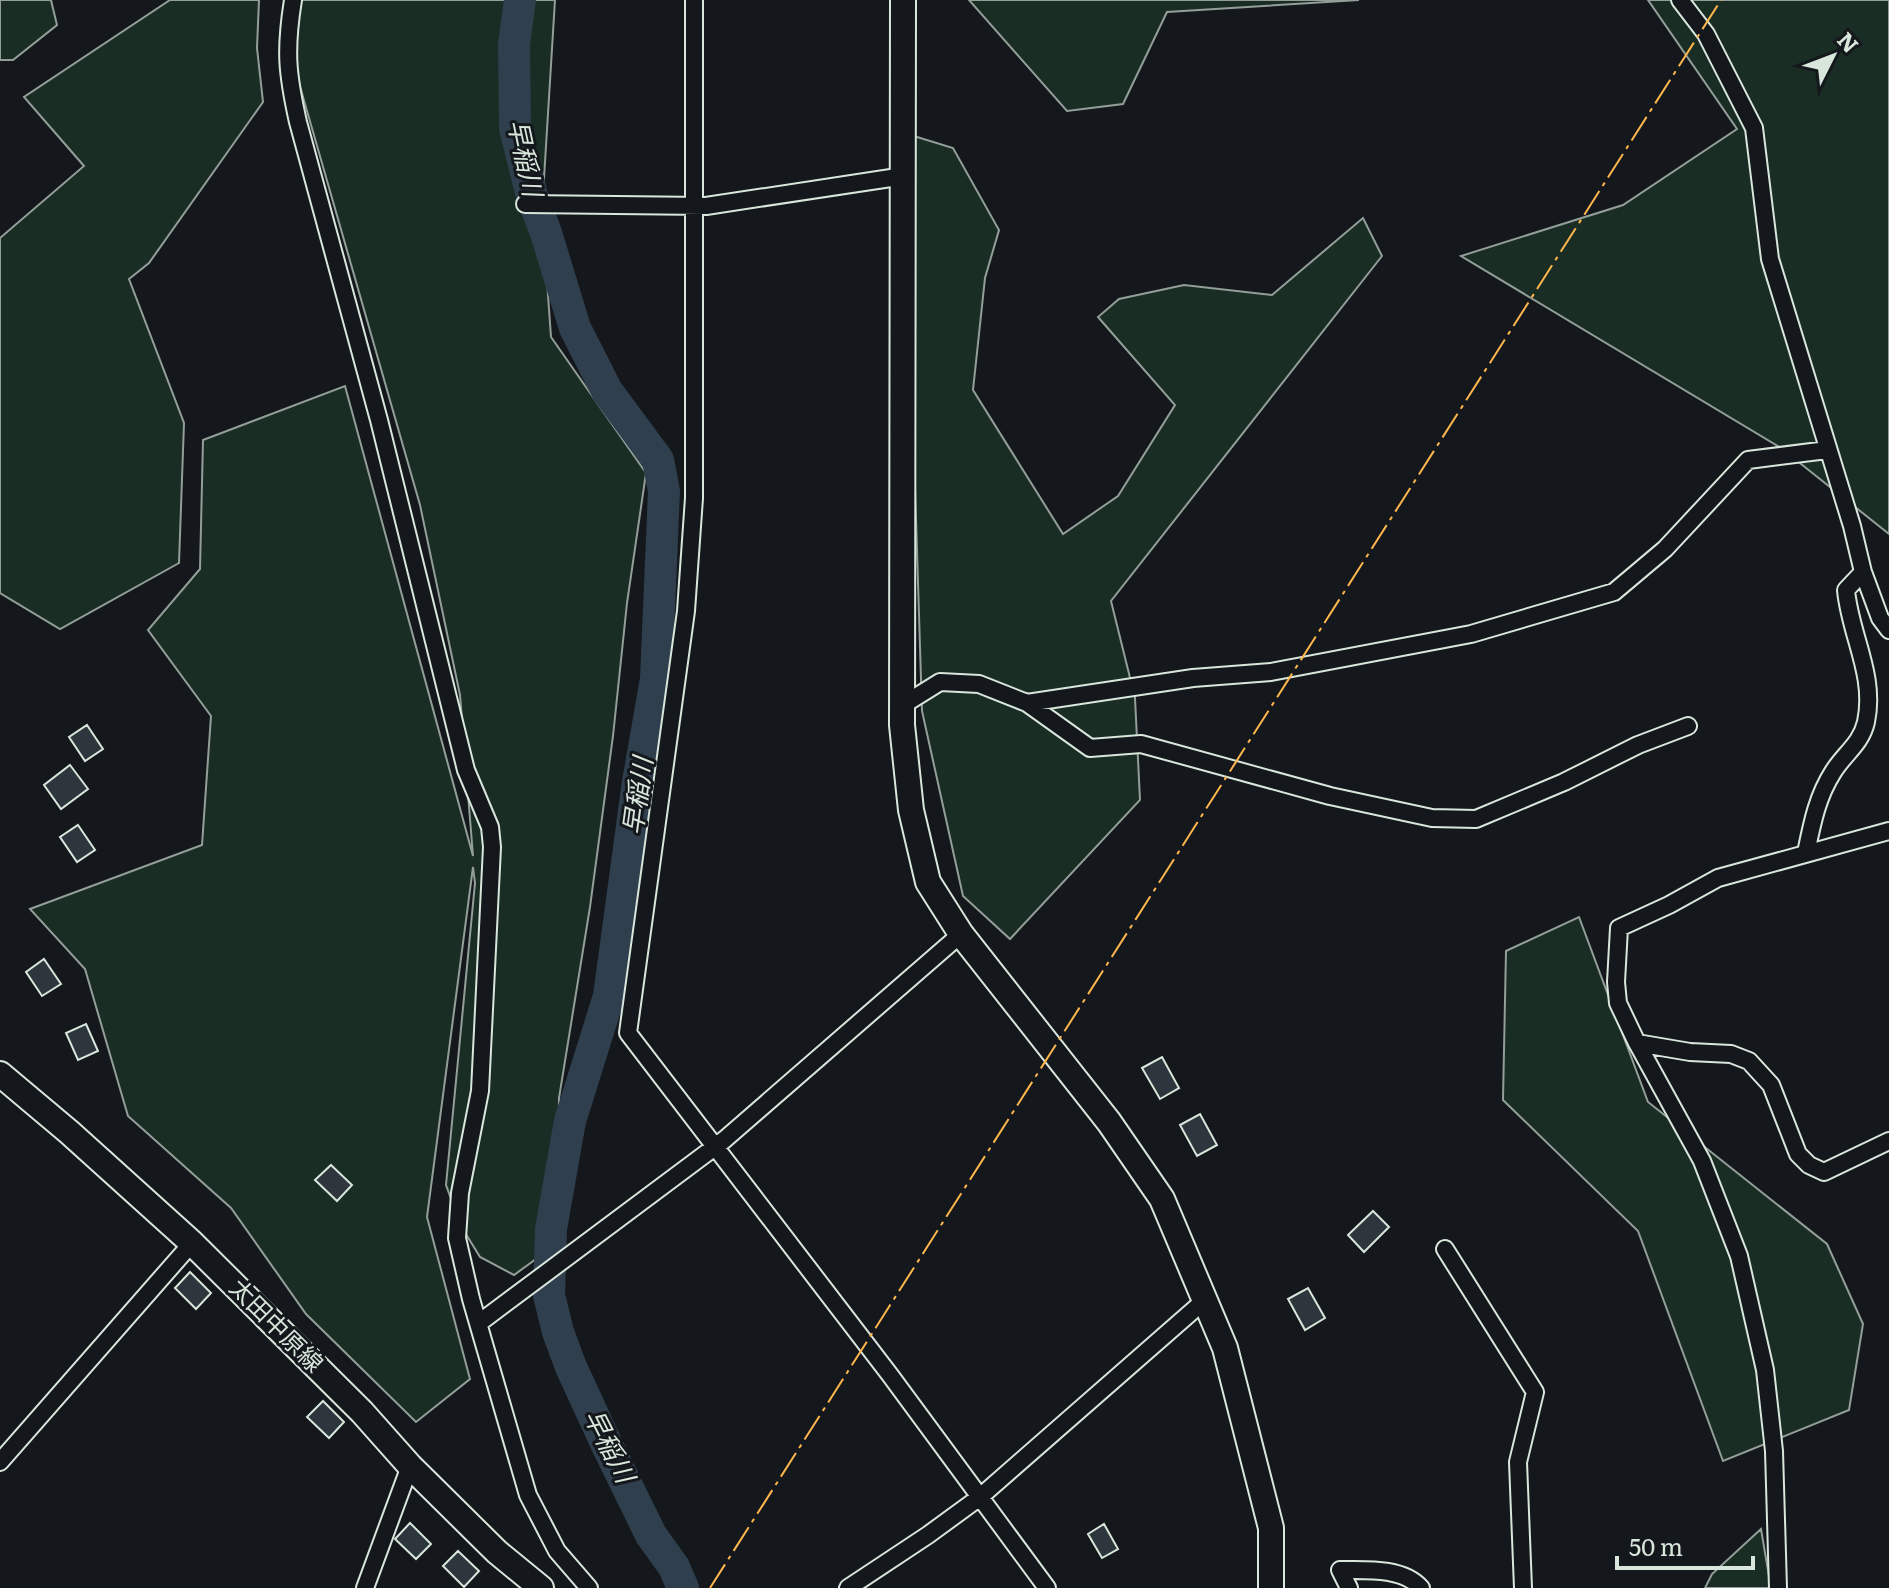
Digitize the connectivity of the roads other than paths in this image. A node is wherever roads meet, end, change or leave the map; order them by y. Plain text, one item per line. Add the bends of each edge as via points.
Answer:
1 (293, 0) edge
2 (694, 0) edge
3 (903, 0) edge
4 (1680, 0) edge
5 (904, 176) junction
6 (525, 204) dead end
7 (693, 204) junction
8 (1827, 450) junction
9 (1863, 572) junction
10 (1889, 630) edge
11 (1027, 703) junction
12 (903, 705) junction
13 (1688, 726) dead end
14 (1889, 831) edge
15 (1806, 853) junction
16 (961, 934) junction
17 (1637, 1043) junction
18 (0, 1074) edge
19 (1889, 1141) edge
20 (715, 1145) junction
21 (192, 1243) junction
22 (1445, 1249) dead end
23 (1205, 1300) junction
24 (479, 1323) junction
25 (0, 1462) edge
26 (410, 1466) junction
27 (980, 1497) junction
28 (365, 1588) edge
29 (541, 1588) edge
30 (589, 1588) edge
31 (848, 1588) edge
32 (1047, 1588) edge
33 (1271, 1588) edge
34 (1349, 1588) edge
35 (1421, 1588) edge
36 (1523, 1588) edge
37 (1778, 1588) edge

1 - 24 street via 287,74 298,122 466,770 490,827 480,1091 457,1238
2 - 7 street
3 - 5 street
4 - 8 street via 1706,34 1754,128 1770,259
5 - 7 street
5 - 12 street
6 - 7 street
7 - 20 street via 694,498 686,611 628,1033
8 - 9 street
8 - 11 street via 1748,460 1665,549 1614,592 1471,634 1271,672
9 - 10 street
9 - 15 street via 1846,590 1867,675 1866,721 1861,739 1834,770 1817,802
11 - 12 street via 979,684 940,682
11 - 13 street via 1090,748 1141,744 1432,818 1476,819
12 - 16 street via 918,849 928,882
14 - 15 street
15 - 17 street via 1718,878 1619,928 1618,1003
16 - 20 street
16 - 23 street via 1109,1122 1162,1199
17 - 19 street via 1731,1054 1749,1061 1771,1085 1798,1154 1824,1172
17 - 37 street via 1702,1161 1739,1256 1765,1370 1774,1451
18 - 21 street, 太田中原線
20 - 24 street
20 - 27 street
21 - 25 street
21 - 26 street, 太田中原線
22 - 36 street via 1535,1392 1518,1462
23 - 27 street
23 - 33 street via 1225,1348 1265,1499 1271,1528
24 - 30 street via 528,1495 557,1551
26 - 28 street
26 - 29 street, 太田中原線
27 - 31 street
27 - 32 street
34 - 35 street via 1340,1570 1413,1578

